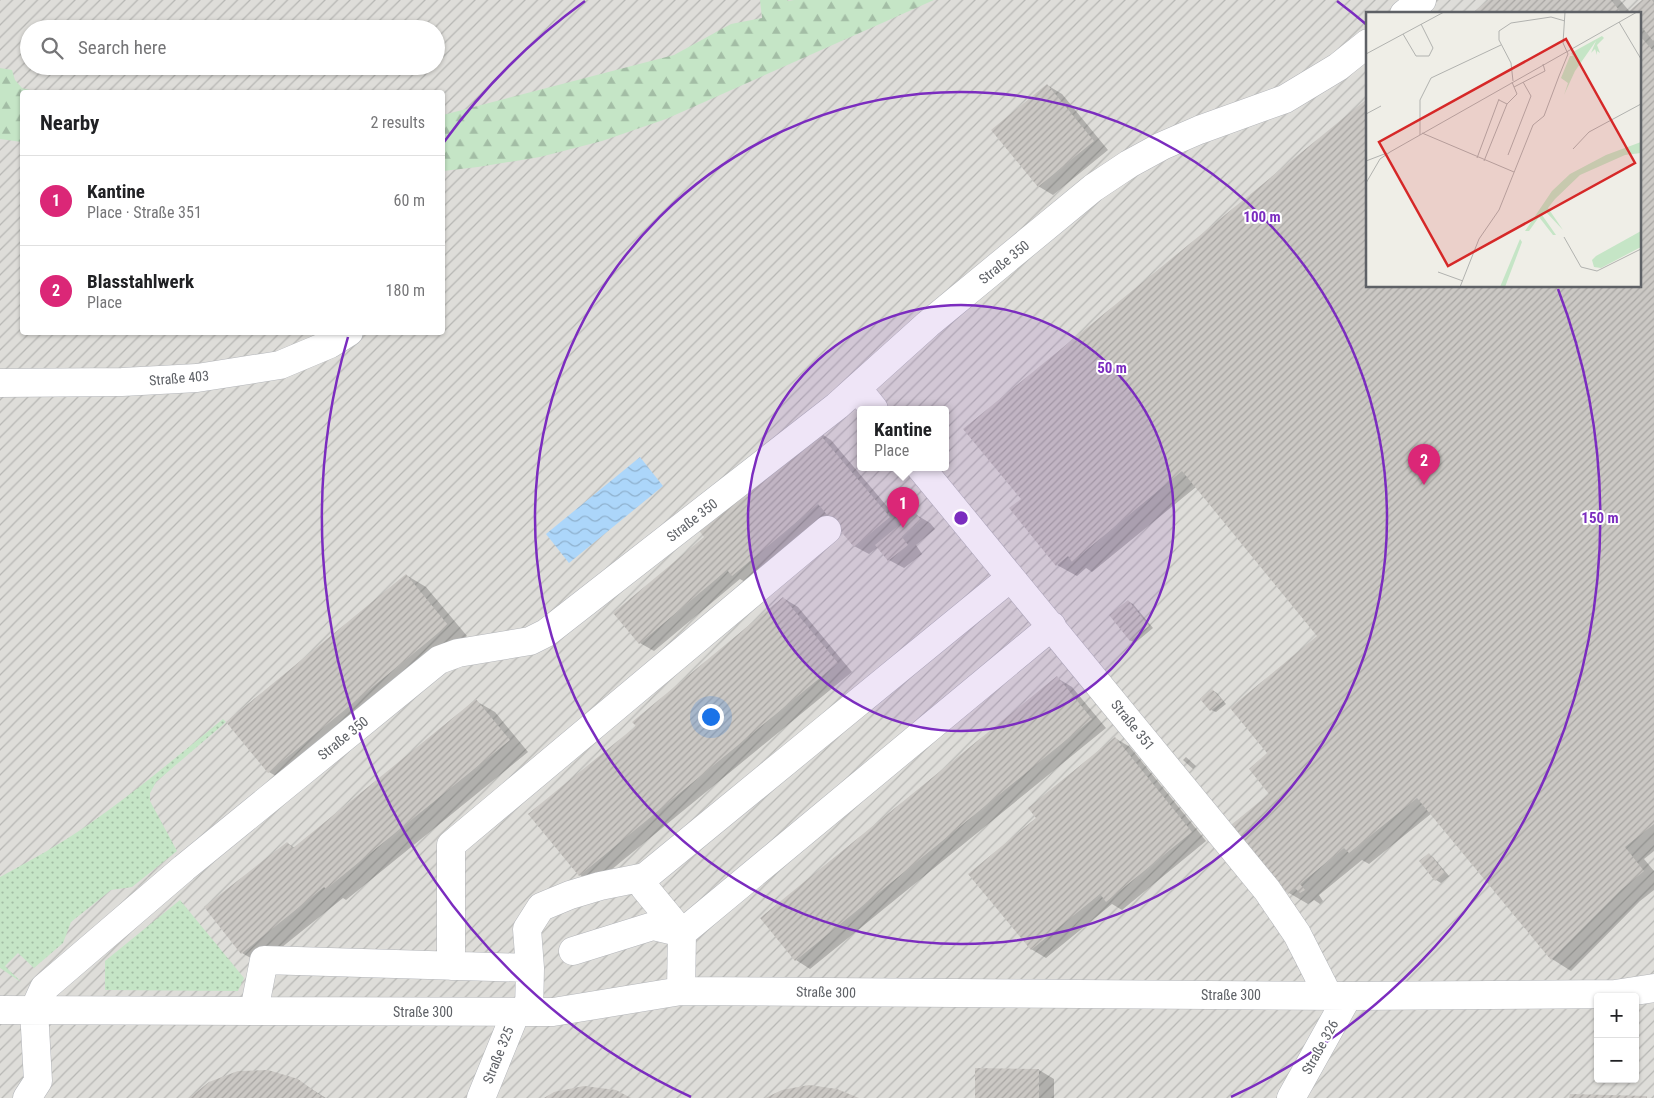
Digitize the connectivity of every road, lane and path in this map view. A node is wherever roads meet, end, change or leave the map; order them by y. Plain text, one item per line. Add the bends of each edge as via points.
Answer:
1 (1422, 0) edge
2 (1407, 12) edge
3 (1366, 45) edge
4 (344, 335) edge
5 (0, 383) edge
6 (857, 388) junction
7 (872, 406) edge
8 (923, 471) edge
9 (827, 530) dead end
10 (1010, 578) junction
11 (1052, 626) junction
12 (645, 876) junction
13 (682, 933) junction
14 (574, 951) dead end
15 (451, 966) junction
16 (530, 968) junction
17 (1654, 988) edge
18 (681, 991) junction
19 (1637, 993) edge
20 (1338, 996) junction
21 (1594, 996) edge
22 (1639, 998) edge
23 (1654, 1000) edge
24 (0, 1010) edge
25 (34, 1010) junction
26 (254, 1011) junction
27 (522, 1012) junction
28 (27, 1098) edge
29 (481, 1098) edge
30 (1291, 1098) edge

1 - 2 street
3 - 6 street, Straße 350 via 1338,67 1285,99 1162,146 1093,188 928,324
4 - 5 street, Straße 403 via 280,365 197,378
6 - 7 street
6 - 25 street, Straße 350 via 546,633 530,641 458,653 439,660 184,868 44,988
8 - 10 street, Straße 351
9 - 15 street via 451,845
10 - 11 street, Straße 351
10 - 12 street
11 - 13 street
11 - 20 street, Straße 351 via 1267,890
12 - 13 street via 644,887
12 - 16 street via 600,886 541,907 527,929
13 - 14 street via 653,926
13 - 18 street
15 - 16 street
15 - 26 street via 264,960
16 - 27 street
17 - 19 street, Straße 300
18 - 20 street, Straße 300
18 - 27 street, Straße 300 via 553,1012
20 - 21 street, Straße 300
20 - 30 street, Straße 326
22 - 23 street
24 - 25 street, Straße 300
25 - 26 street, Straße 300
25 - 28 street via 38,1081
26 - 27 street, Straße 300
27 - 29 street, Straße 325

